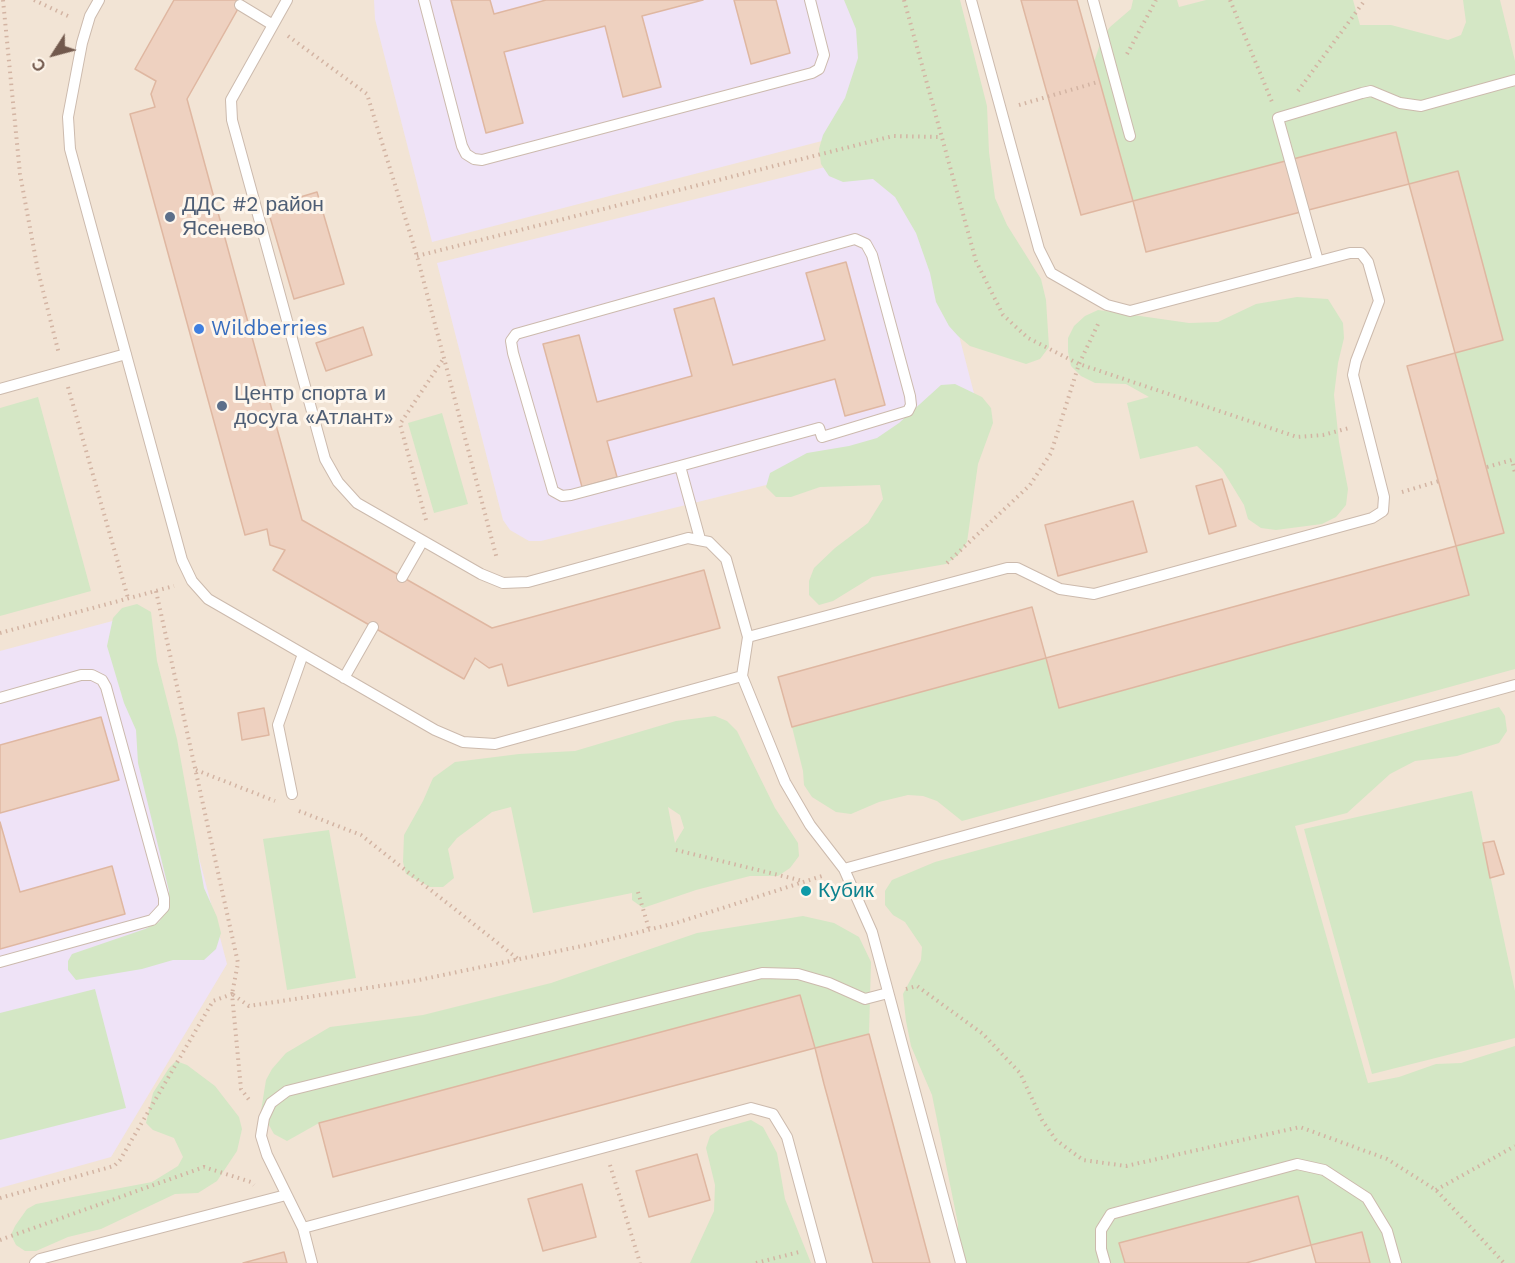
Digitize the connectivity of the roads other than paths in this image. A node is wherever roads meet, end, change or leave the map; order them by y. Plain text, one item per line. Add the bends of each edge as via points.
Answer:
1 (99, 0) edge
2 (287, 0) edge
3 (424, 0) edge
4 (810, 0) edge
5 (971, 0) edge
6 (1093, 0) edge
7 (240, 6) dead end
8 (273, 25) junction
9 (1515, 80) edge
10 (1130, 136) dead end
11 (1318, 261) junction
12 (126, 354) junction
13 (0, 389) edge
14 (680, 466) junction
15 (700, 539) junction
16 (422, 542) junction
17 (402, 577) dead end
18 (373, 627) dead end
19 (748, 638) junction
20 (303, 654) junction
21 (742, 676) junction
22 (344, 678) junction
23 (1515, 685) edge
24 (0, 698) edge
25 (292, 794) dead end
26 (844, 869) junction
27 (0, 962) edge
28 (888, 993) junction
29 (286, 1195) junction
30 (303, 1228) junction
31 (35, 1263) edge
32 (312, 1263) edge
33 (821, 1263) edge
34 (961, 1263) edge
35 (1104, 1263) edge
36 (1396, 1263) edge

1 - 12 lane via 87,25 68,117 70,149
2 - 8 lane
3 - 4 lane via 462,146 466,154 482,160 812,73 819,69 824,56
5 - 11 lane via 1039,249 1051,273 1107,305 1131,311
6 - 10 lane
7 - 8 lane
8 - 16 lane via 231,100 232,120 325,459 338,482 357,503
9 - 11 lane via 1421,106 1400,103 1371,91 1278,118
11 - 19 lane via 1361,253 1368,262 1379,301 1353,375 1384,497 1383,511 1372,518 1094,594 1059,589 1017,568 1007,568
12 - 13 lane
12 - 20 lane via 182,560 192,581 208,599
14 - 14 lane via 571,495 553,491 513,353 516,334 855,239 866,244 910,396 908,411 822,437 819,428
14 - 15 lane
15 - 16 lane via 688,538 528,582 503,583
15 - 19 lane via 710,542 726,560
16 - 17 lane
18 - 22 lane
19 - 21 lane
20 - 22 lane
20 - 25 lane via 278,725
21 - 22 lane via 495,744 463,742 435,730
21 - 26 lane via 785,783 810,825
23 - 26 lane
24 - 27 lane via 81,675 102,680 164,898 164,907 152,920
26 - 28 lane via 872,932
28 - 29 lane via 865,999 798,974 762,973 287,1091 271,1103 261,1136
28 - 34 lane
29 - 30 lane
29 - 31 lane
30 - 32 lane
30 - 33 lane via 751,1108 773,1114 787,1137
35 - 36 lane via 1101,1230 1111,1214 1298,1164 1324,1170 1367,1198 1387,1231

